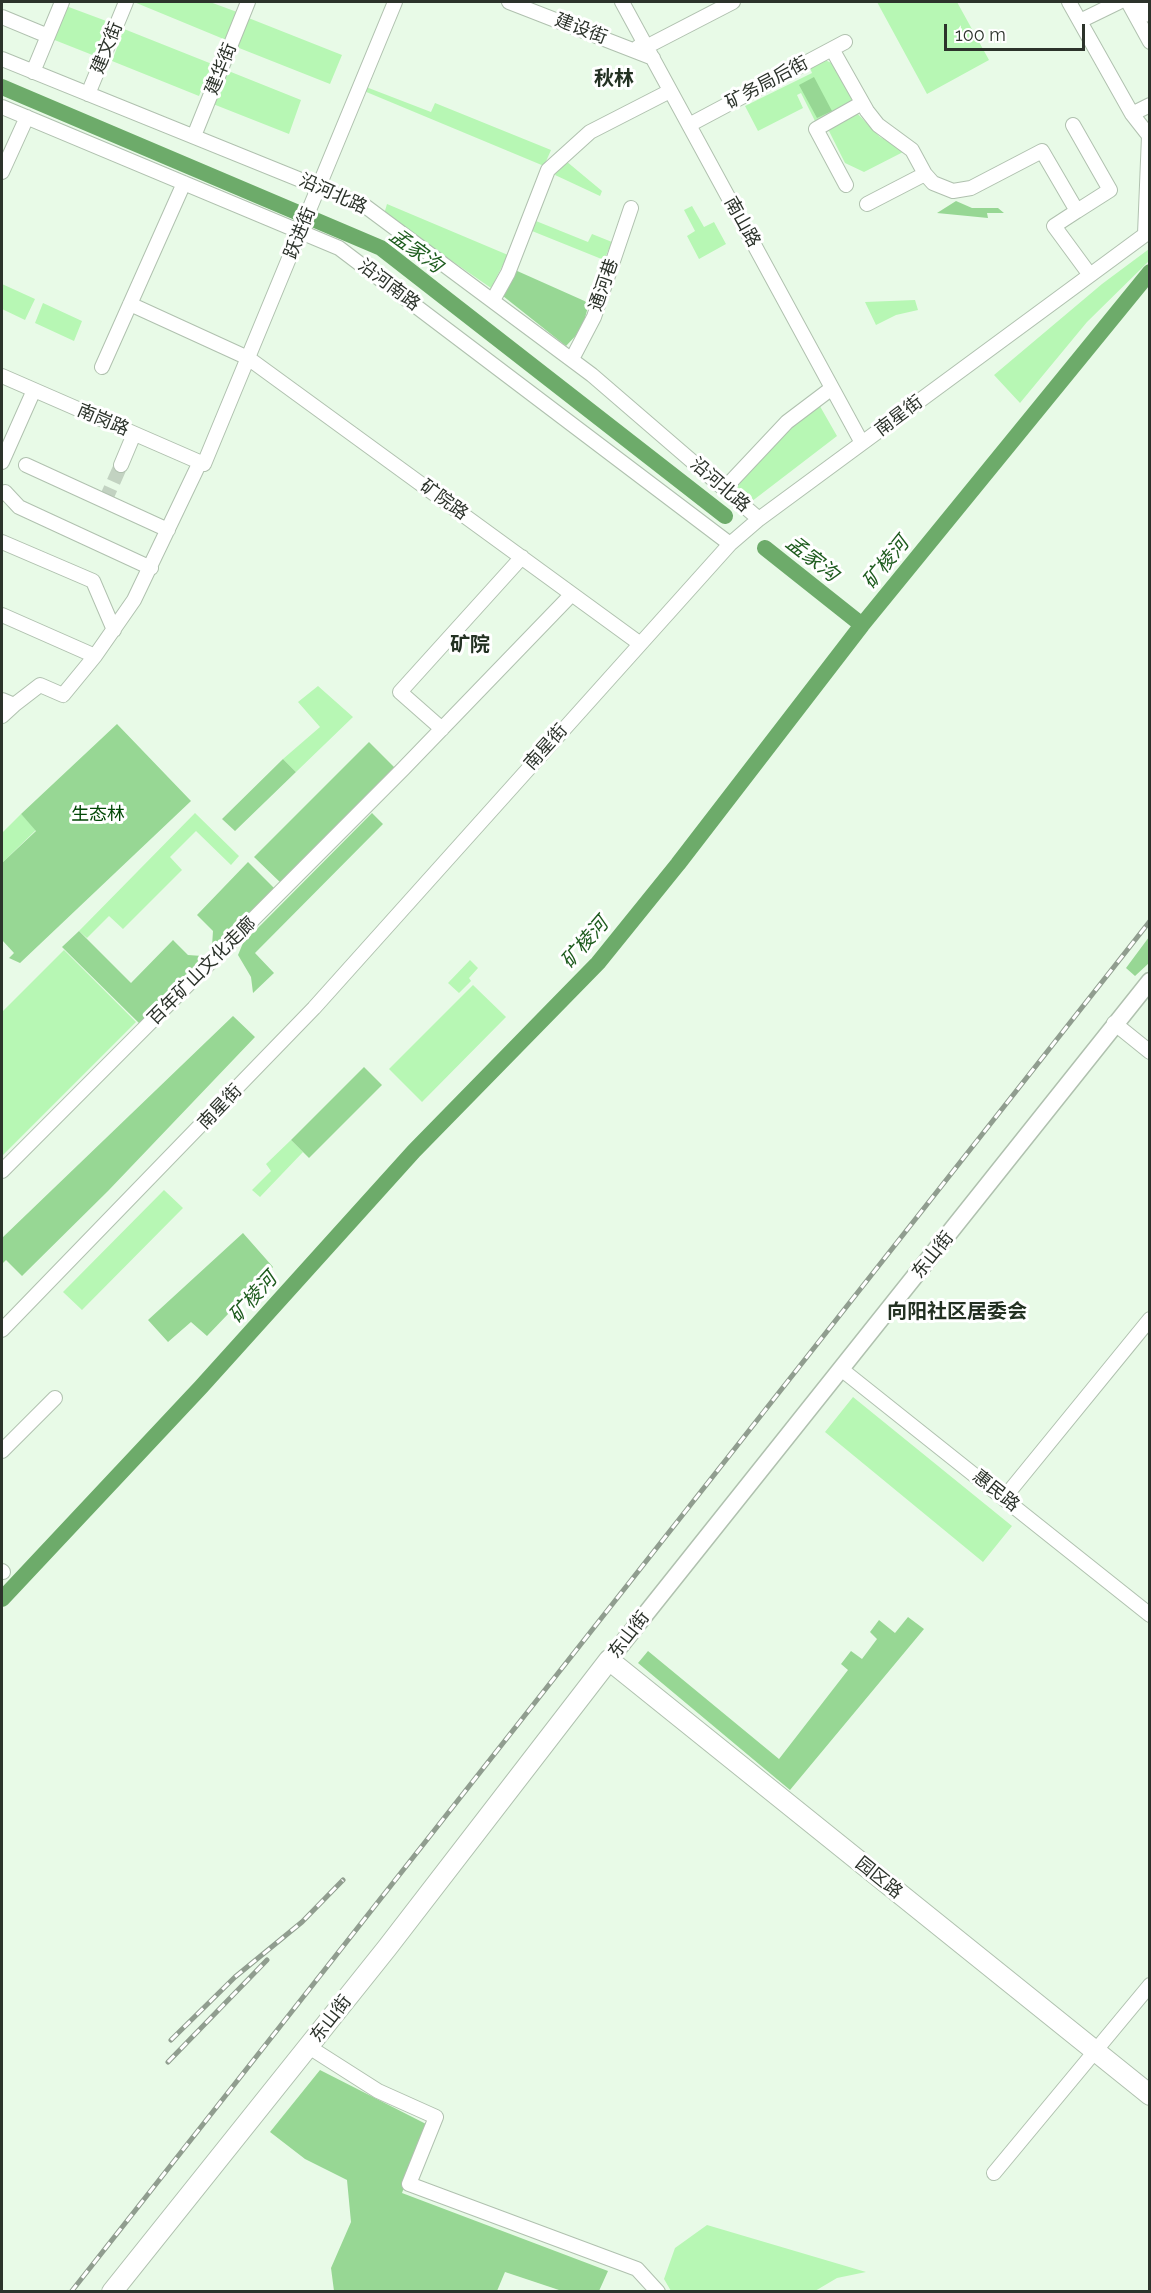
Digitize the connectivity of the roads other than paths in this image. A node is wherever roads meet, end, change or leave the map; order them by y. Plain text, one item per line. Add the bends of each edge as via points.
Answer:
1 (62, 2) edge
2 (126, 2) edge
3 (249, 2) edge
4 (395, 2) edge
5 (509, 2) edge
6 (622, 2) edge
7 (733, 2) edge
8 (1069, 2) edge
9 (1119, 2) edge
10 (1128, 2) edge
11 (1142, 2) edge
12 (1149, 15) edge
13 (2, 16) edge
14 (1080, 21) junction
15 (48, 36) junction
16 (845, 42) dead end
17 (1149, 42) edge
18 (832, 49) junction
19 (650, 52) junction
20 (2, 59) edge
21 (33, 72) junction
22 (670, 91) junction
23 (88, 94) junction
24 (862, 103) junction
25 (1149, 105) edge
26 (2, 107) edge
27 (1132, 114) junction
28 (27, 117) junction
29 (689, 125) junction
30 (1073, 125) dead end
31 (194, 136) junction
32 (1149, 137) edge
33 (2, 172) edge
34 (925, 174) junction
35 (184, 183) junction
36 (846, 185) dead end
37 (319, 187) junction
38 (867, 204) dead end
39 (631, 208) dead end
40 (1077, 211) junction
41 (301, 229) junction
42 (1147, 233) edge
43 (1090, 275) junction
44 (493, 300) junction
45 (130, 304) junction
46 (248, 358) junction
47 (572, 359) junction
48 (102, 367) dead end
49 (2, 376) edge
50 (832, 388) junction
51 (34, 390) junction
52 (134, 434) junction
53 (862, 443) junction
54 (2, 462) edge
55 (202, 463) junction
56 (26, 465) dead end
57 (121, 465) tunnel mouth
58 (724, 489) junction
59 (5, 492) dead end
60 (759, 519) junction
61 (168, 530) junction
62 (2, 542) edge
63 (730, 544) junction
64 (522, 557) junction
65 (150, 568) junction
66 (572, 594) junction
67 (2, 615) edge
68 (114, 630) junction
69 (639, 643) junction
70 (95, 656) junction
71 (8, 703) edge
72 (2, 716) edge
73 (442, 729) junction
74 (1149, 981) edge
75 (1114, 1023) junction
76 (1149, 1052) edge
77 (2, 1171) edge
78 (1149, 1319) edge
79 (2, 1330) edge
80 (842, 1369) junction
81 (55, 1398) dead end
82 (2, 1451) edge
83 (1004, 1498) junction
84 (1149, 1615) edge
85 (609, 1660) junction
86 (1149, 1985) edge
87 (309, 2047) junction
88 (1096, 2052) junction
89 (1149, 2095) edge
90 (994, 2173) dead end
91 (112, 2292) edge
92 (658, 2292) edge

1 - 15 street
2 - 23 street, 建文街
3 - 31 street, 建华街
4 - 37 street, 跃进街
5 - 19 street, 建设街 via 624,46
6 - 19 street, 南山路
7 - 19 street
8 - 14 street
9 - 14 street
10 - 17 street
11 - 12 street
13 - 15 street
14 - 27 street
15 - 21 street
16 - 18 street, 矿务局后街
18 - 24 street
18 - 29 street, 矿务局后街
19 - 22 street, 南山路
20 - 21 street, 沿河北路
21 - 23 street, 沿河北路
22 - 29 street, 南山路
22 - 44 street via 590,132 548,170 508,273
23 - 31 street, 沿河北路
24 - 34 street via 878,125 912,150
24 - 36 street via 816,129
25 - 27 street
26 - 28 street, 沿河南路
27 - 32 street
28 - 33 street
28 - 35 street, 沿河南路
29 - 50 street, 南山路
30 - 40 street via 1110,190
31 - 37 street, 沿河北路
32 - 42 street
34 - 38 street
34 - 40 street via 933,183 953,191 971,188 1042,151
35 - 41 street, 沿河南路
35 - 45 street
37 - 41 street, 跃进街
37 - 44 street, 沿河北路 via 371,210
39 - 47 street, 通河巷 via 594,317
40 - 43 street via 1054,226
41 - 46 street, 跃进街
41 - 63 street, 沿河南路 via 364,265
42 - 43 street, 南星街
43 - 53 street, 南星街
44 - 47 street, 沿河北路
45 - 46 street, 矿院路
45 - 48 street
46 - 55 street, 跃进街
46 - 64 street, 矿院路
47 - 58 street, 沿河北路
49 - 51 street, 南岗路
50 - 53 street, 南山路
50 - 58 street via 788,422
51 - 52 street, 南岗路
51 - 54 street
52 - 55 street, 南岗路
52 - 57 street
53 - 60 street, 南星街
55 - 61 street, 跃进街
56 - 61 street
58 - 60 street, 沿河北路
59 - 65 street via 19,507
60 - 63 street, 南星街
61 - 65 street, 跃进街
62 - 68 street via 93,581
63 - 69 street, 南星街
64 - 66 street, 矿院路
64 - 73 street via 400,692
65 - 68 street, 跃进街
66 - 69 street, 矿院路
66 - 73 street, 百年矿山文化走廊
67 - 70 street
68 - 70 street, 跃进街
69 - 79 street, 南星街 via 314,1008
70 - 71 street, 跃进街 via 63,695 40,685
71 - 72 street
73 - 77 street, 百年矿山文化走廊
74 - 75 main road, 东山街
75 - 76 street
75 - 80 main road, 东山街
78 - 83 street
80 - 83 street, 惠民路
80 - 85 main road, 东山街
81 - 82 street
83 - 84 street, 惠民路
85 - 87 highway, 东山街
85 - 88 highway, 园区路
86 - 88 street
87 - 91 highway, 东山街
87 - 92 street via 378,2091 436,2117 409,2184 637,2269
88 - 89 highway, 园区路
88 - 90 street

